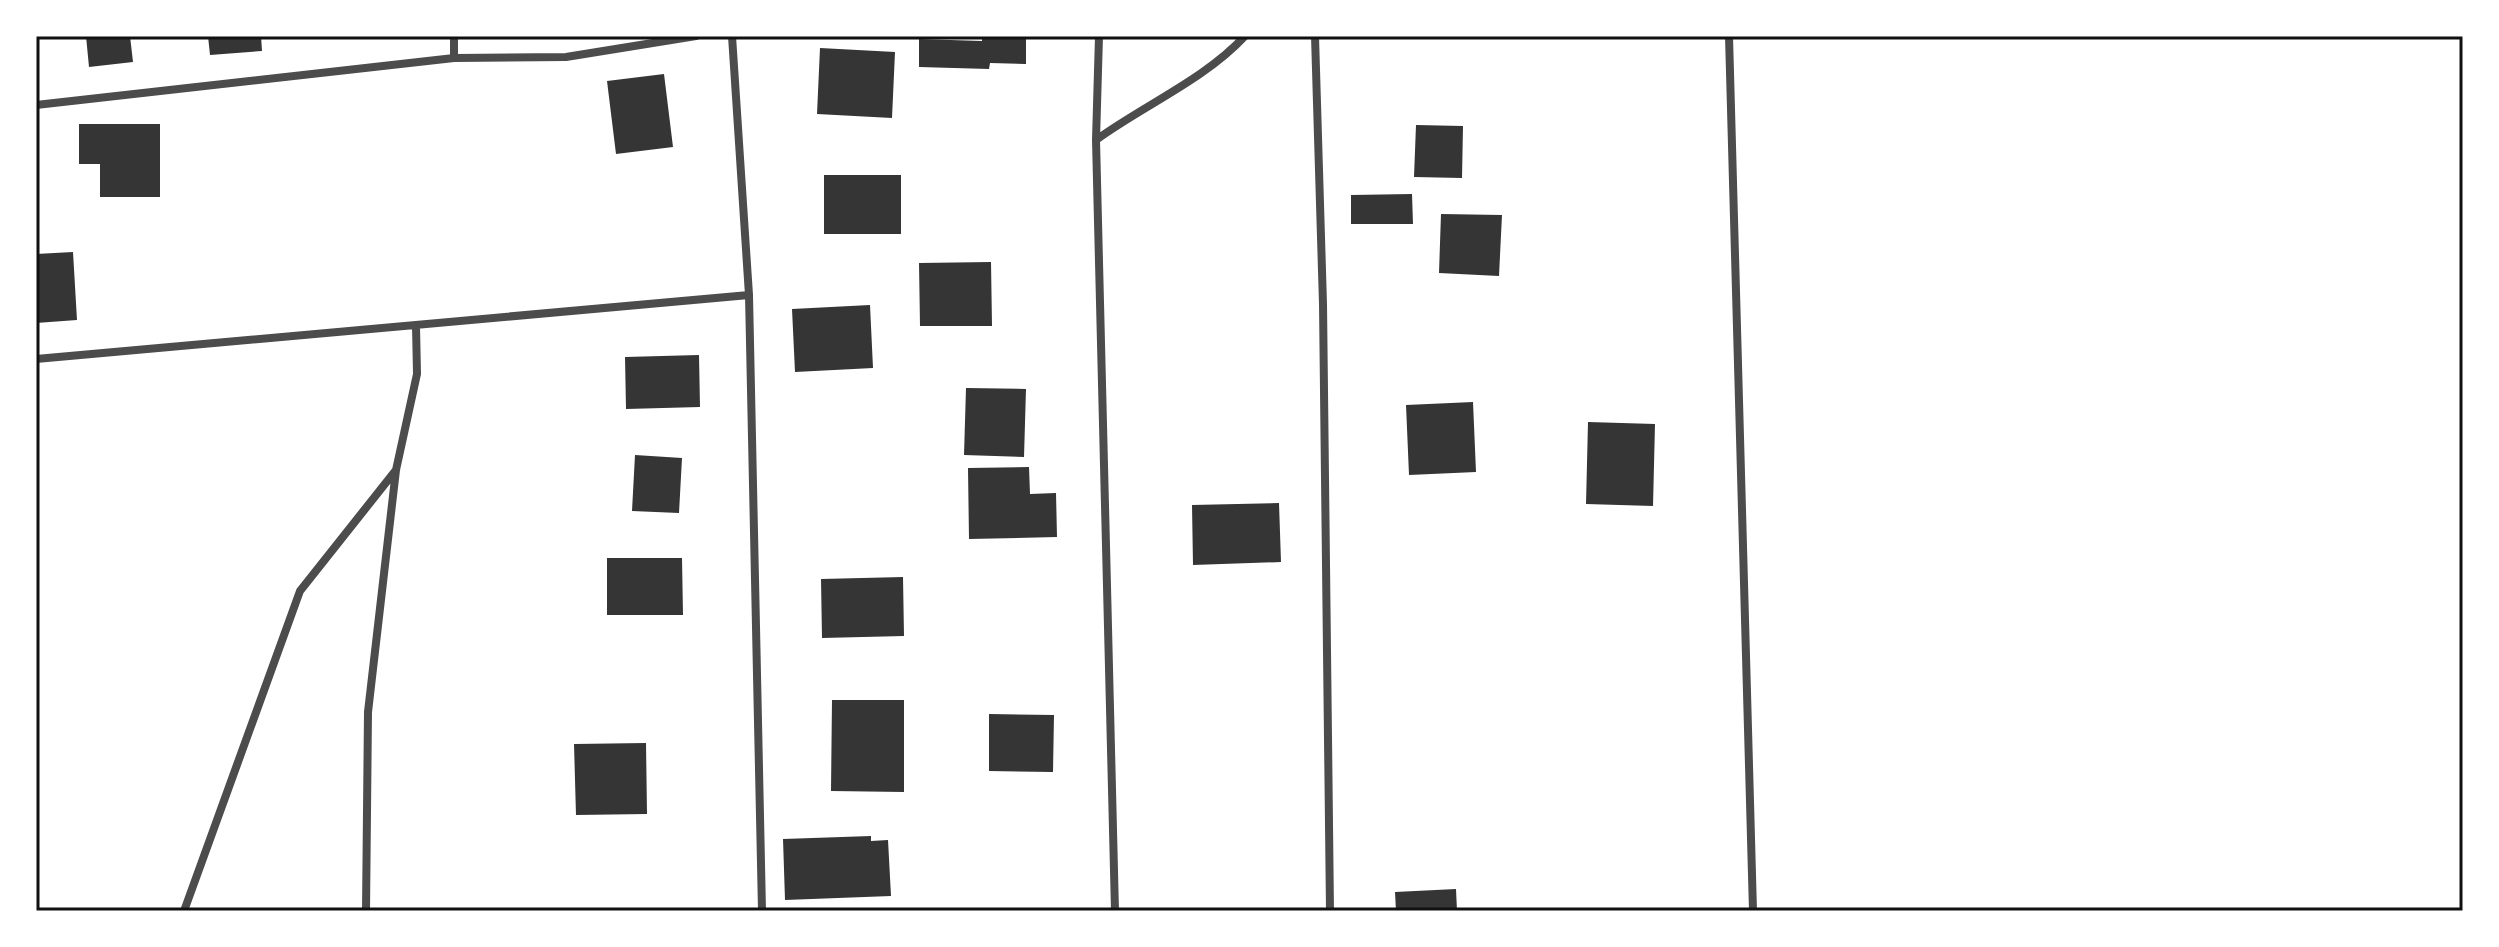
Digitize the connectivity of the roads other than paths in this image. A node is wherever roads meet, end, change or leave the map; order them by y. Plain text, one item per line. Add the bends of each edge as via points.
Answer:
1 (454, 36) edge
2 (696, 36) edge
3 (732, 36) edge
4 (1099, 36) edge
5 (1245, 36) edge
6 (1315, 36) edge
7 (1729, 36) edge
8 (454, 58) junction
9 (36, 105) edge
10 (1096, 140) junction
11 (749, 295) junction
12 (416, 326) junction
13 (36, 359) edge
14 (396, 470) junction
15 (184, 911) edge
16 (366, 911) edge
17 (762, 911) edge
18 (1115, 911) edge
19 (1330, 911) edge
20 (1753, 911) edge

1 - 8 street
2 - 8 street via 566,57
3 - 11 street
4 - 10 street
5 - 10 street via 1226,57
6 - 19 street
7 - 20 street
8 - 9 street
10 - 18 street
11 - 12 street
11 - 17 street
12 - 13 street
12 - 14 street via 417,374
14 - 15 street via 300,591
14 - 16 street via 368,712

